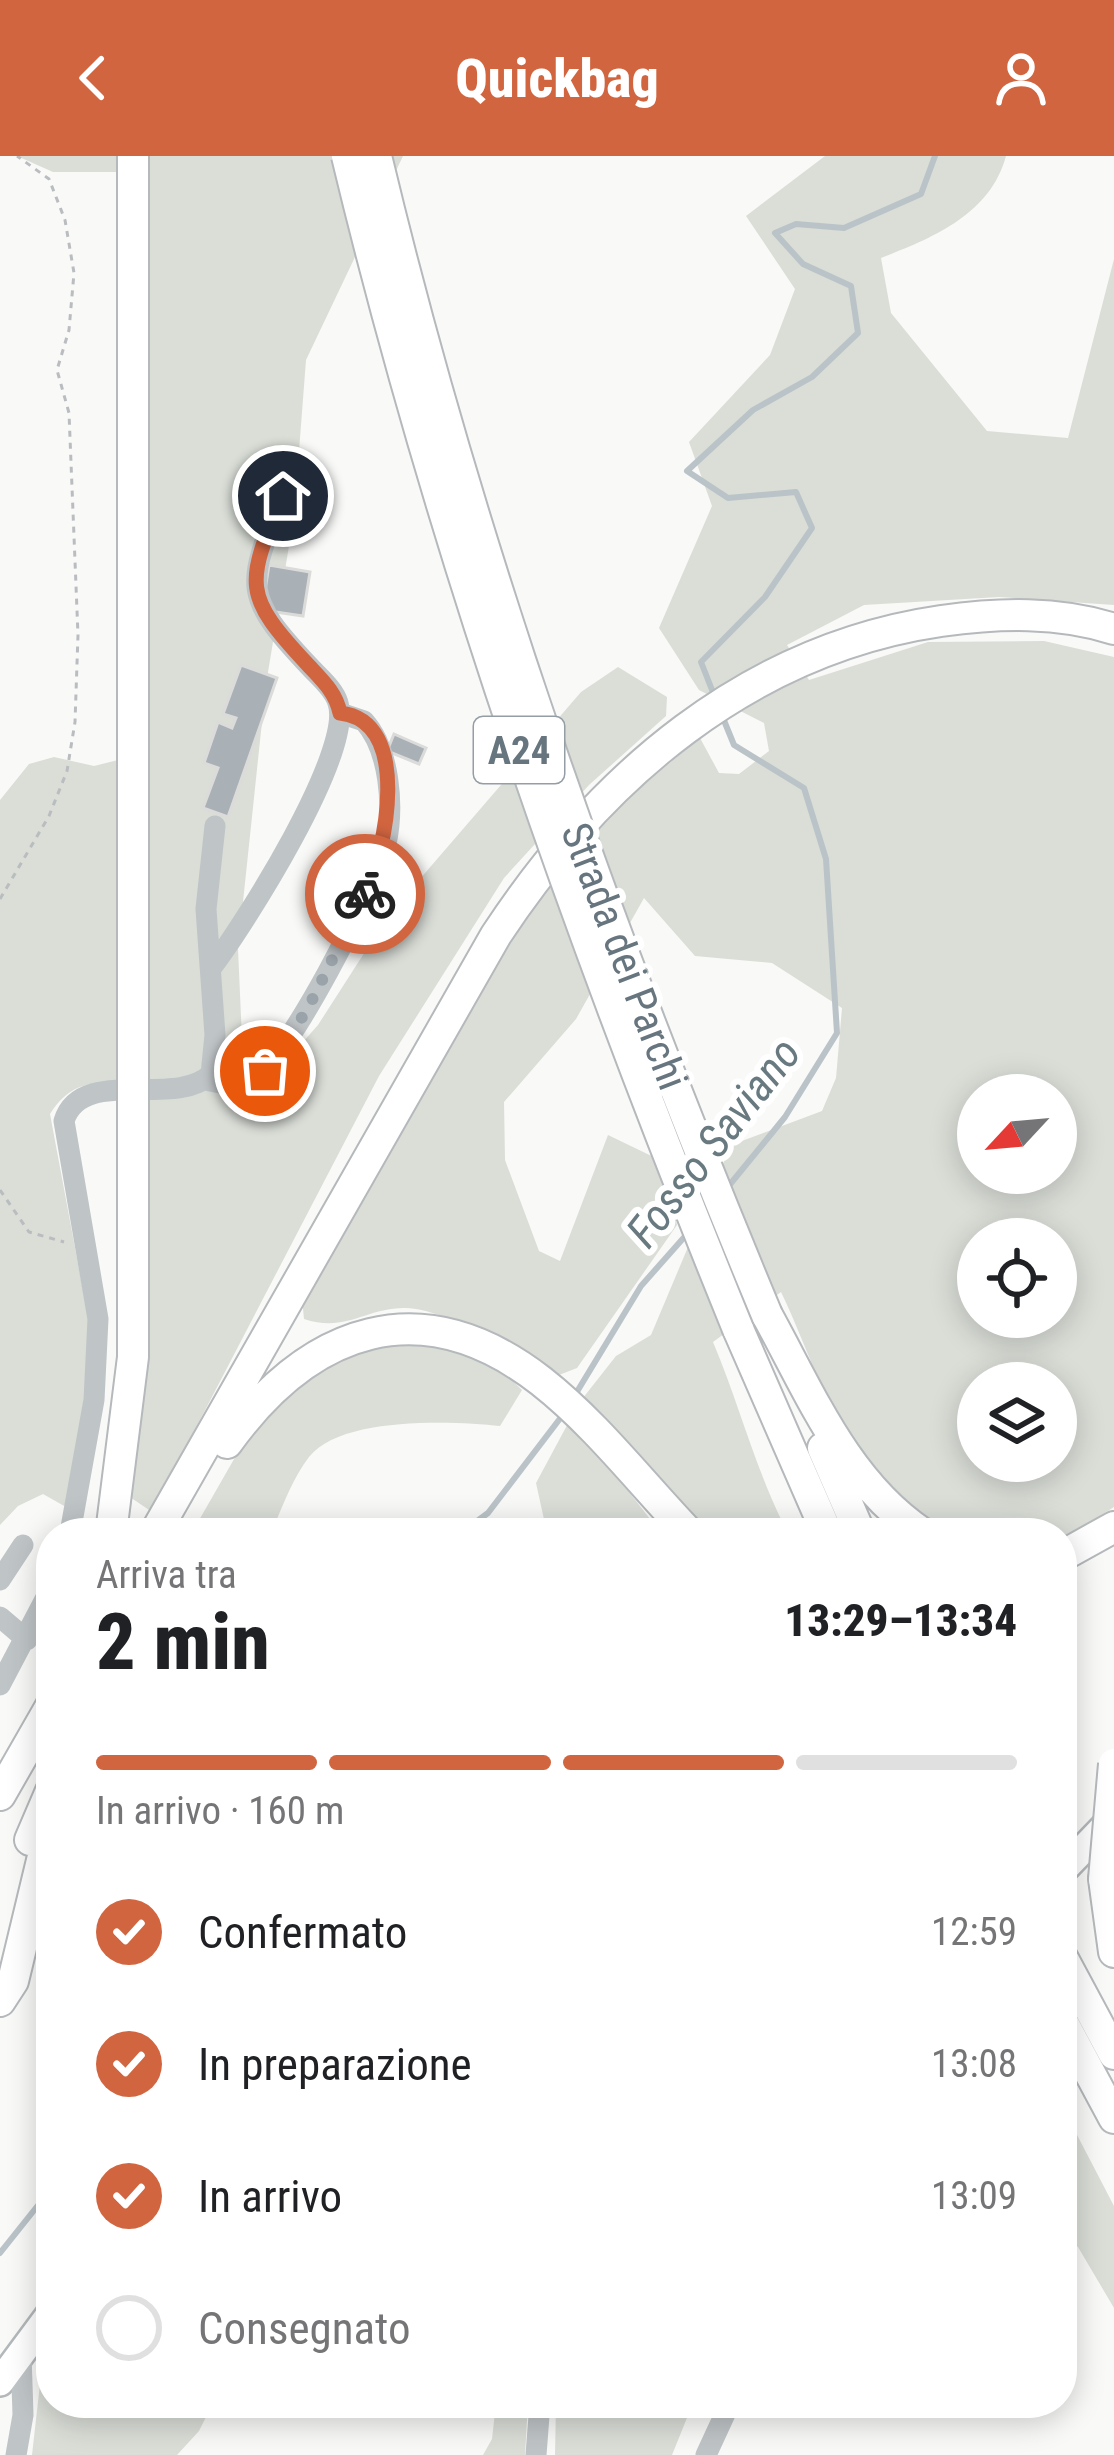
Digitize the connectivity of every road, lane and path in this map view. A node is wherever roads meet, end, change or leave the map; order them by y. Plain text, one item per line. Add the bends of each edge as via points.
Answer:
1 (17, 156) edge
2 (134, 156) edge
3 (347, 156) edge
4 (376, 156) edge
5 (283, 496) dead end
6 (1114, 629) edge
7 (340, 713) junction
8 (215, 826) dead end
9 (0, 898) edge
10 (212, 967) junction
11 (205, 1080) junction
12 (0, 1190) edge
13 (89, 1248) junction
14 (752, 1322) junction
15 (204, 1452) junction
16 (73, 1518) edge
17 (113, 1518) edge
18 (164, 1518) edge
19 (183, 1518) edge
20 (187, 1518) edge
21 (675, 1518) edge
22 (822, 1518) edge
23 (852, 1518) edge
24 (902, 1518) edge
25 (1114, 1527) edge
26 (23, 1545) dead end
27 (1077, 1548) edge
28 (0, 1580) edge
29 (0, 1617) edge
30 (36, 1620) edge
31 (27, 1640) junction
32 (0, 1685) edge
33 (36, 1729) edge
34 (1114, 1764) edge
35 (4, 1781) edge
36 (1114, 1817) edge
37 (36, 1829) edge
38 (1077, 1855) edge
39 (36, 1885) edge
40 (36, 1900) edge
41 (36, 1917) edge
42 (20, 1952) junction
43 (1114, 1952) edge
44 (1077, 1986) edge
45 (0, 2001) edge
46 (1077, 2049) edge
47 (1114, 2054) edge
48 (1114, 2118) edge
49 (36, 2330) edge
50 (10, 2360) edge
51 (0, 2382) edge
52 (540, 2418) edge
53 (723, 2418) edge
54 (16, 2455) edge
55 (536, 2455) edge
56 (706, 2455) edge

1 - 9 path via 49,179 74,273 57,370 69,413 78,635 67,771
2 - 17 highway via 133,1357
3 - 14 highway, Strada dei Parchi / A24, bridge via 427,464 497,686 598,974
4 - 14 highway, Strada dei Parchi / A24, bridge via 468,498
5 - 7 street via 257,563 259,603 272,628 334,693
6 - 15 highway via 1059,616 903,628 733,695 661,746 587,816 496,935
7 - 10 street via 308,809
7 - 11 street via 364,721 382,757 388,812 380,864 307,1010 265,1071 230,1085
8 - 10 street via 206,909
10 - 11 street via 215,1056
11 - 13 street via 90,1095 68,1110 64,1129
12 - 13 path via 28,1232
13 - 16 street via 96,1378
14 - 22 highway, Strada dei Parchi / A24
14 - 23 highway, Strada dei Parchi / A24
14 - 24 highway via 858,1474
15 - 18 highway
15 - 19 highway
20 - 21 highway via 241,1423 286,1375 368,1332 410,1328 457,1336 508,1358 564,1401
25 - 27 highway
26 - 28 street
29 - 31 street
30 - 31 street
31 - 32 street
33 - 35 highway
34 - 43 highway, bridge via 1105,1879
36 - 38 main road
37 - 42 highway via 26,1855
39 - 42 highway
40 - 42 highway
41 - 42 highway
42 - 45 highway
44 - 47 highway
46 - 48 highway
49 - 50 main road
50 - 51 main road
50 - 54 street via 23,2415
52 - 55 street
53 - 56 street

